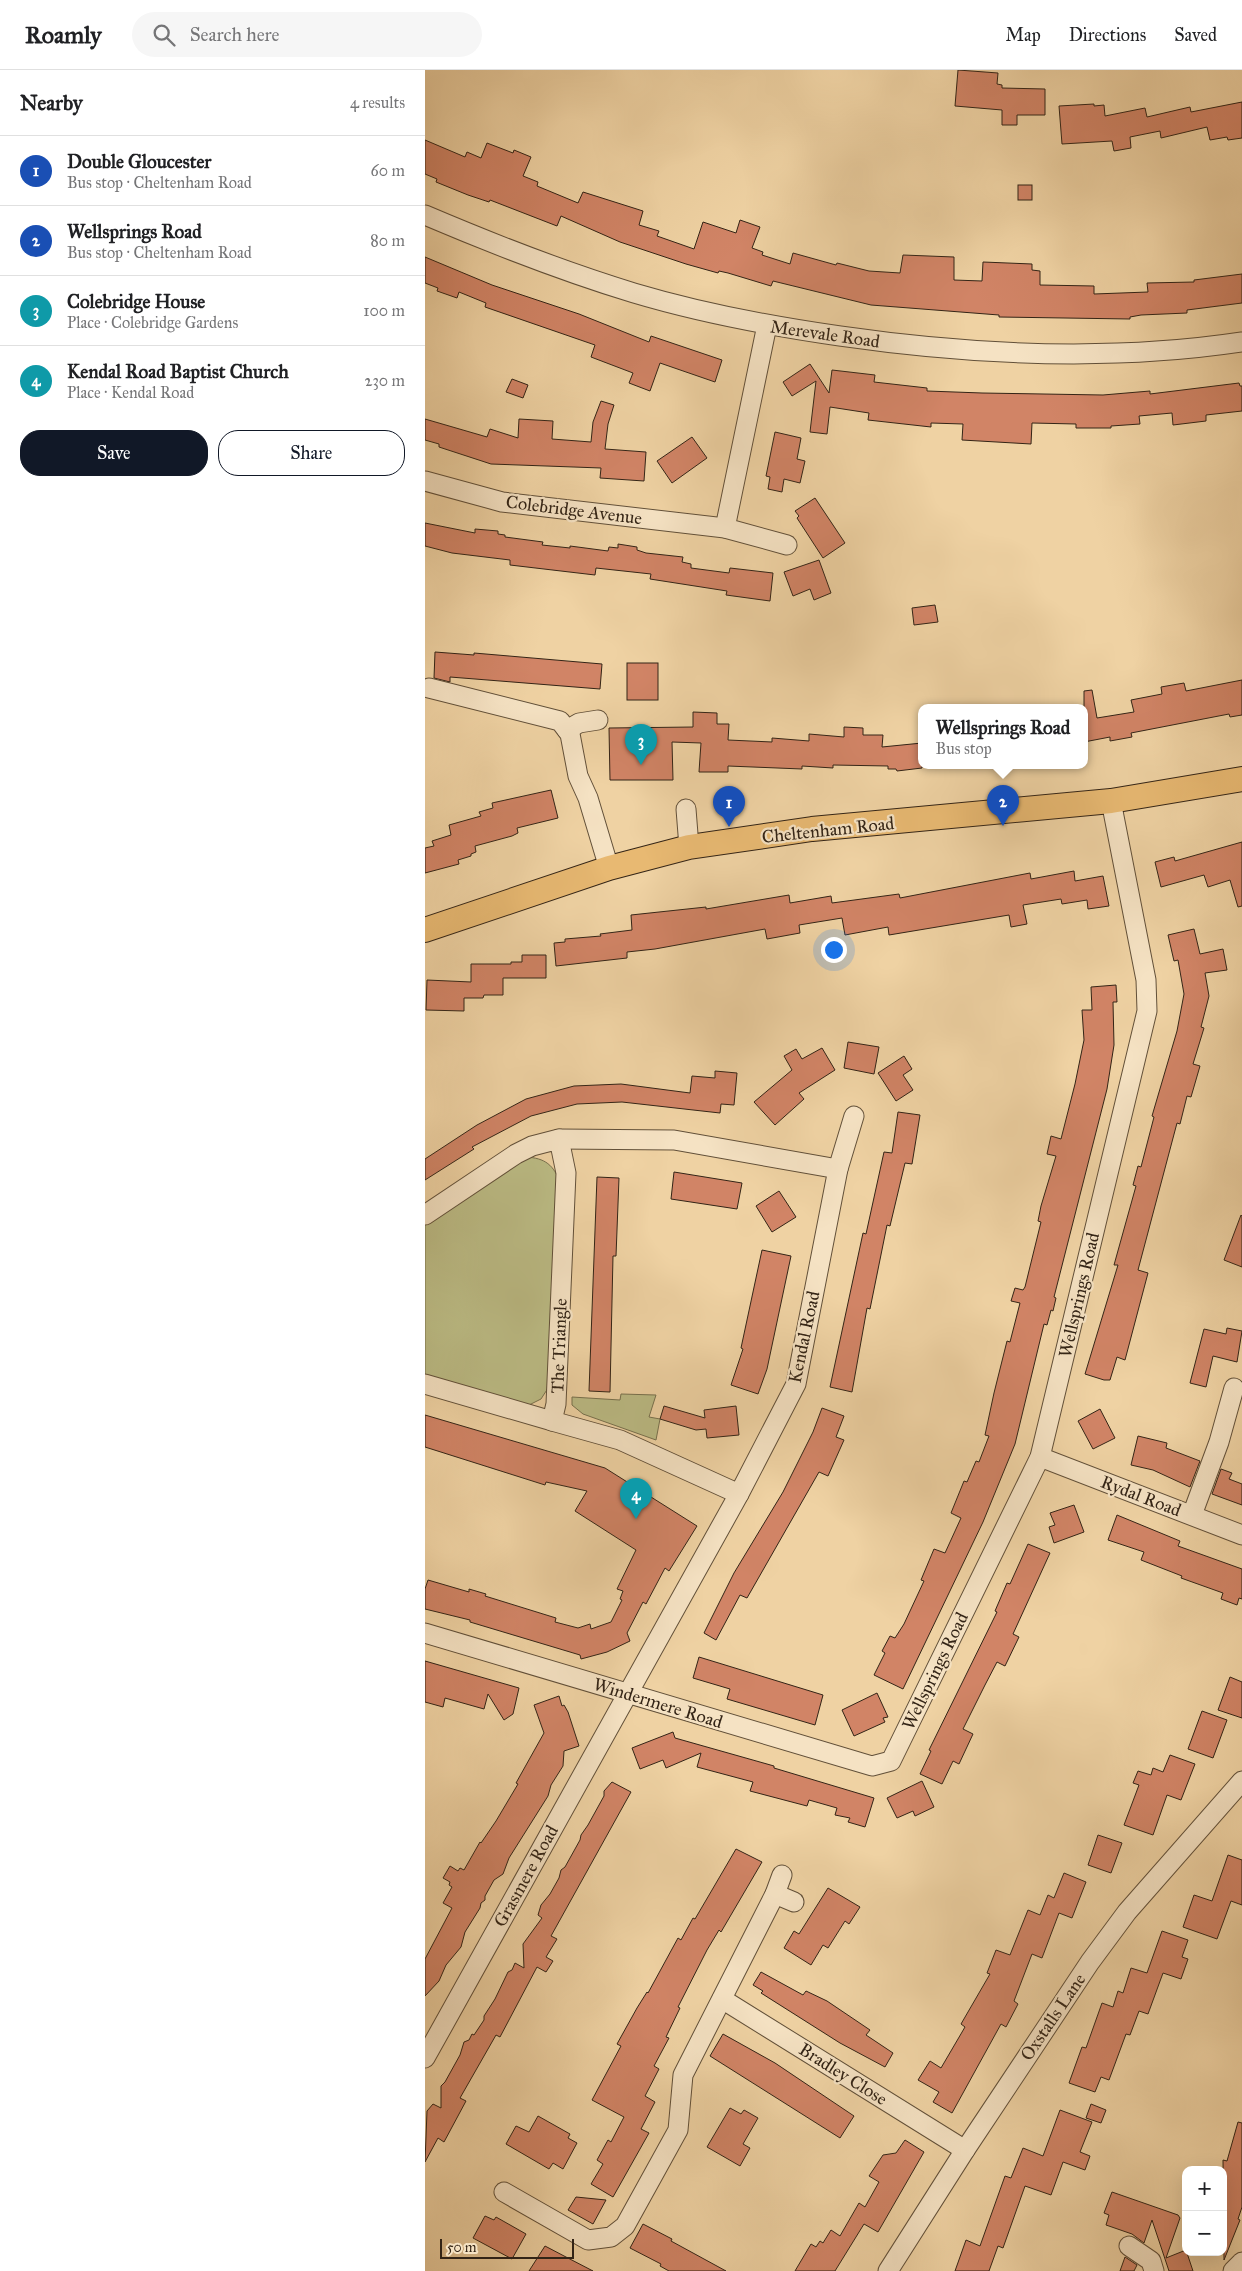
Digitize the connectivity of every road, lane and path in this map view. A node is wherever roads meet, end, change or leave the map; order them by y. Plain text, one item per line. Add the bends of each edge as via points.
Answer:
1 (425, 215) edge
2 (767, 326) junction
3 (1242, 342) edge
4 (425, 481) edge
5 (725, 528) junction
6 (787, 545) dead end
7 (429, 688) dead end
8 (598, 720) dead end
9 (567, 730) junction
10 (1242, 779) edge
11 (1111, 801) junction
12 (686, 809) dead end
13 (689, 847) junction
14 (609, 868) junction
15 (425, 930) edge
16 (854, 1116) dead end
17 (559, 1139) junction
18 (838, 1169) junction
19 (425, 1215) edge
20 (425, 1384) edge
21 (1234, 1388) dead end
22 (553, 1422) junction
23 (1040, 1457) junction
24 (739, 1494) junction
25 (1192, 1515) junction
26 (1242, 1535) edge
27 (425, 1633) edge
28 (628, 1694) junction
29 (891, 1761) joint
30 (1242, 1781) edge
31 (782, 1875) dead end
32 (775, 1894) junction
33 (794, 1902) dead end
34 (722, 1999) junction
35 (425, 2058) edge
36 (965, 2150) junction
37 (515, 2192) dead end
38 (1128, 2243) dead end
39 (1242, 2262) edge
40 (888, 2271) edge
41 (1154, 2271) edge
42 (1233, 2271) edge

1 - 2 street, Merevale Road via 508,250 635,293
2 - 3 street, Merevale Road via 917,347 1084,355
2 - 5 street
4 - 5 street, Colebridge Avenue via 502,502
5 - 6 street, Colebridge Avenue
7 - 9 street via 560,721
8 - 9 street via 579,723
9 - 14 street
10 - 11 main road, Cheltenham Road
11 - 13 main road, Cheltenham Road via 812,829
11 - 23 street, Wellsprings Road via 1146,980 1147,1012
12 - 13 street
13 - 14 main road, Cheltenham Road
14 - 15 main road, Cheltenham Road
16 - 18 street, Kendal Road
17 - 18 street via 674,1140
17 - 19 street via 516,1154
17 - 22 street, The Triangle via 566,1173
18 - 24 street, Kendal Road via 796,1384
20 - 22 street, The Triangle
21 - 25 street via 1219,1442
22 - 24 street via 628,1444
23 - 25 street, Rydal Road
23 - 29 street, Wellsprings Road
24 - 28 street, Kendal Road
25 - 26 street, Rydal Road
27 - 28 street, Windermere Road
28 - 29 street, Windermere Road via 871,1766
28 - 35 street, Grasmere Road
30 - 36 street, Oxstalls Lane via 1127,1912
31 - 32 street
32 - 33 street
32 - 34 street
34 - 36 street, Bradley Close
34 - 37 street via 683,2075 678,2130 625,2226 611,2237 588,2240
36 - 40 street, Oxstalls Lane
38 - 41 street via 1151,2261
39 - 42 street

